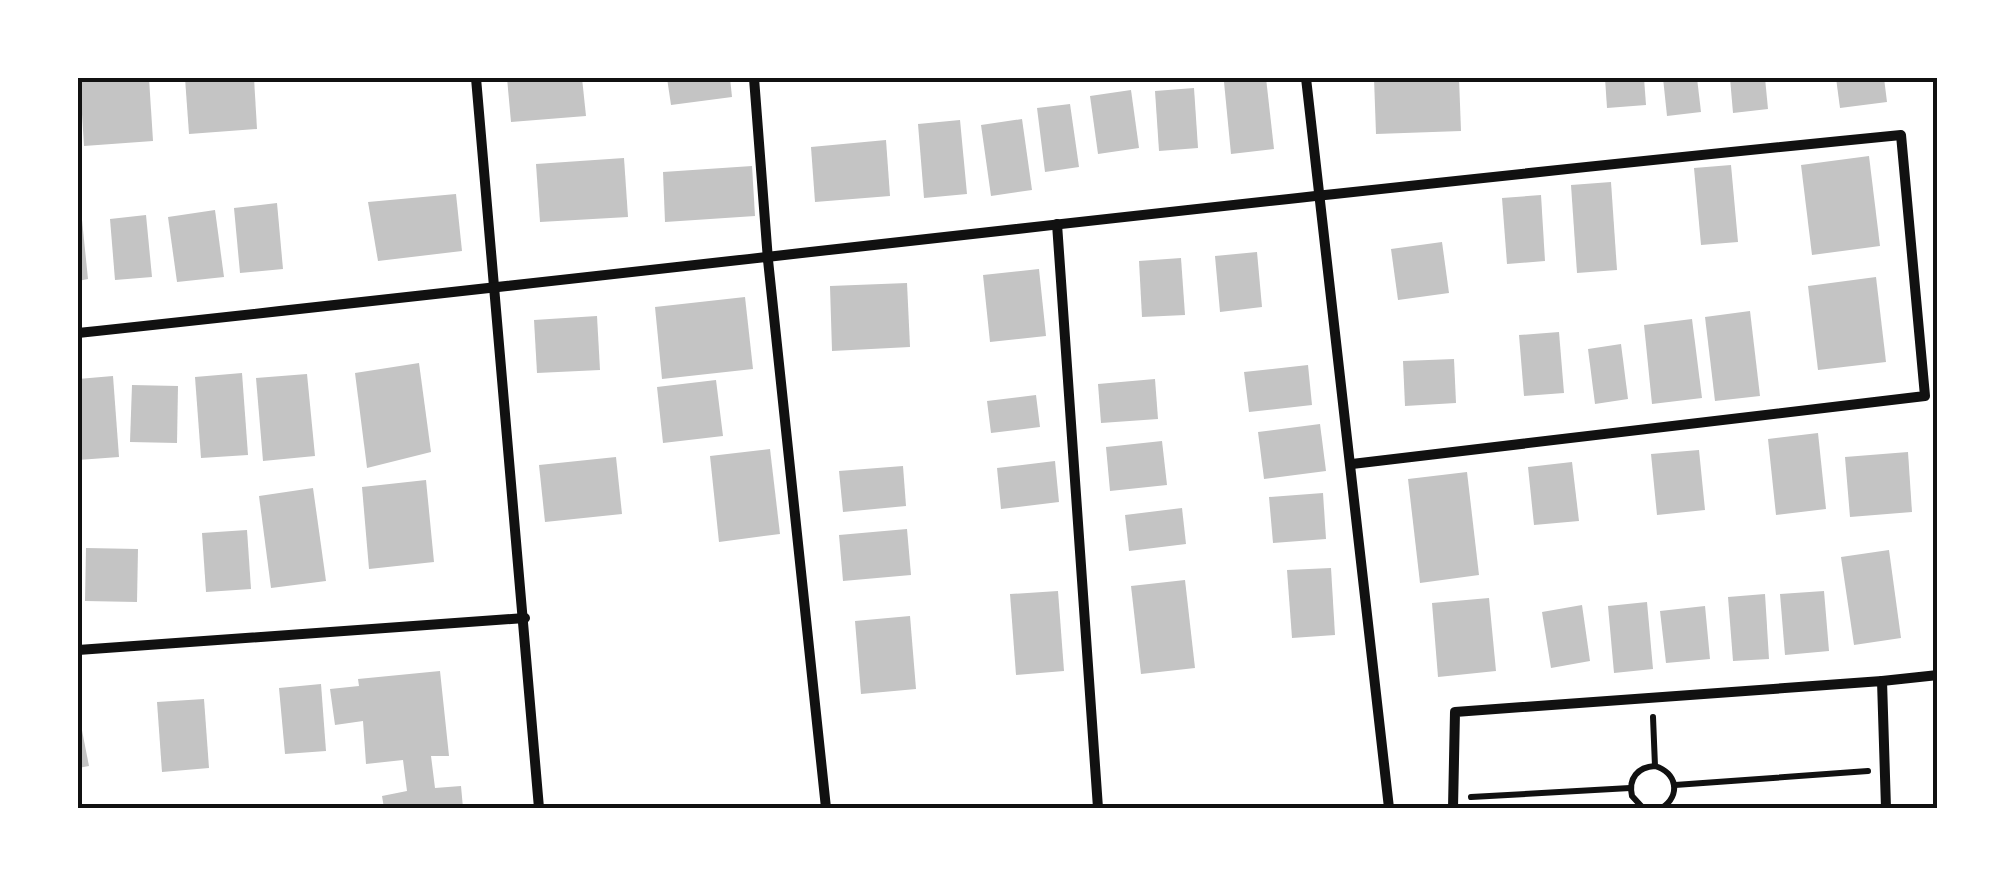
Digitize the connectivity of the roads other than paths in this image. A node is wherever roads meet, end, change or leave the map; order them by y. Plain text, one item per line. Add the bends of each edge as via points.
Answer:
1 (476, 78) edge
2 (754, 78) edge
3 (1306, 78) edge
4 (1316, 192) junction
5 (1057, 224) junction
6 (768, 260) junction
7 (496, 288) junction
8 (78, 333) edge
9 (1352, 464) junction
10 (525, 618) junction
11 (78, 650) edge
12 (1938, 675) edge
13 (1882, 680) junction
14 (1454, 803) edge
15 (539, 808) edge
16 (826, 808) edge
17 (1098, 808) edge
18 (1389, 808) edge
19 (1886, 808) edge

1 - 7 street
2 - 6 street
3 - 4 street
4 - 5 street
4 - 9 street
4 - 9 street via 1900,135 1925,396
5 - 6 street
5 - 17 street
6 - 7 street
6 - 16 street
7 - 8 street
7 - 10 street
9 - 18 street
10 - 11 street
10 - 15 street
12 - 13 street
13 - 14 street via 1454,712
13 - 19 street

